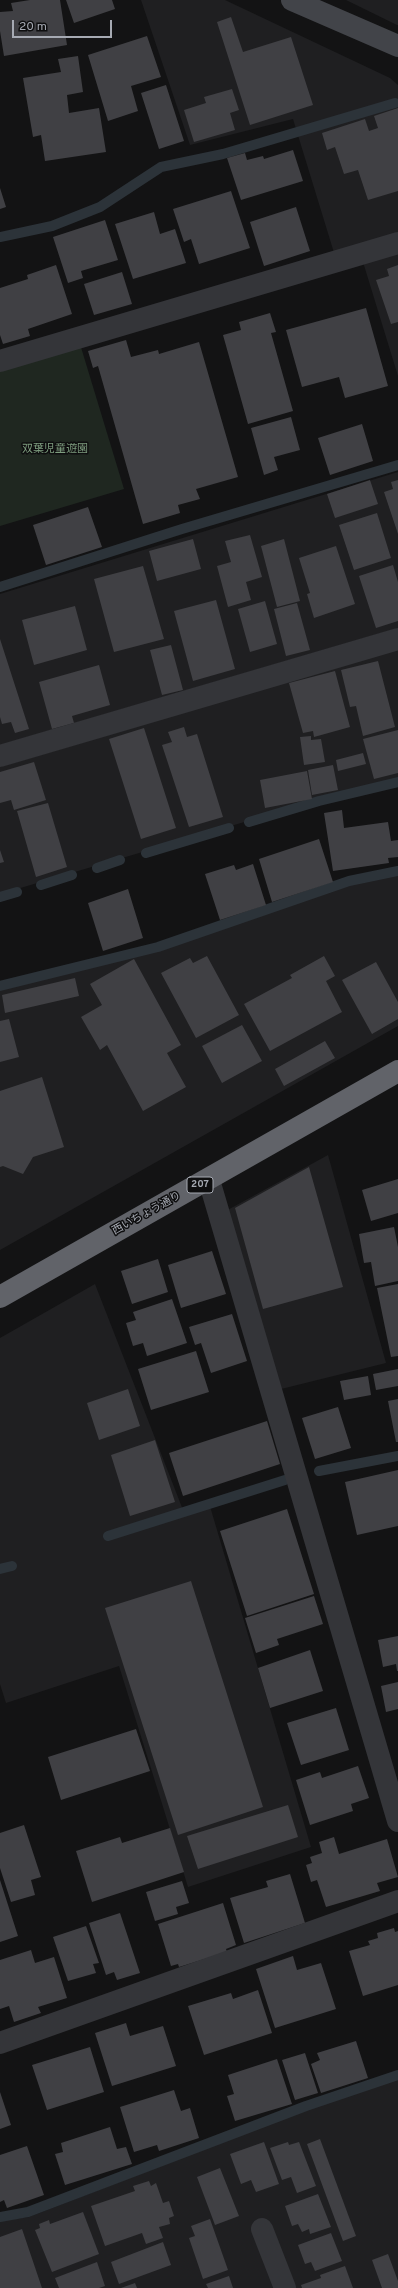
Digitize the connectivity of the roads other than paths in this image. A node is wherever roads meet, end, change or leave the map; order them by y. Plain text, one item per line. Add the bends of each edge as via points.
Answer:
1 (292, 0) edge
2 (398, 46) edge
3 (398, 244) edge
4 (0, 361) edge
5 (398, 639) edge
6 (0, 756) edge
7 (398, 1071) edge
8 (209, 1180) junction
9 (0, 1297) edge
10 (398, 1822) edge
11 (398, 1901) edge
12 (0, 2042) edge
13 (262, 2229) dead end
14 (285, 2288) edge

1 - 2 street
3 - 4 street
5 - 6 street
7 - 8 highway, 西いちょう通り / 207
8 - 9 highway, 西いちょう通り / 207
8 - 10 street
11 - 12 street
13 - 14 street

